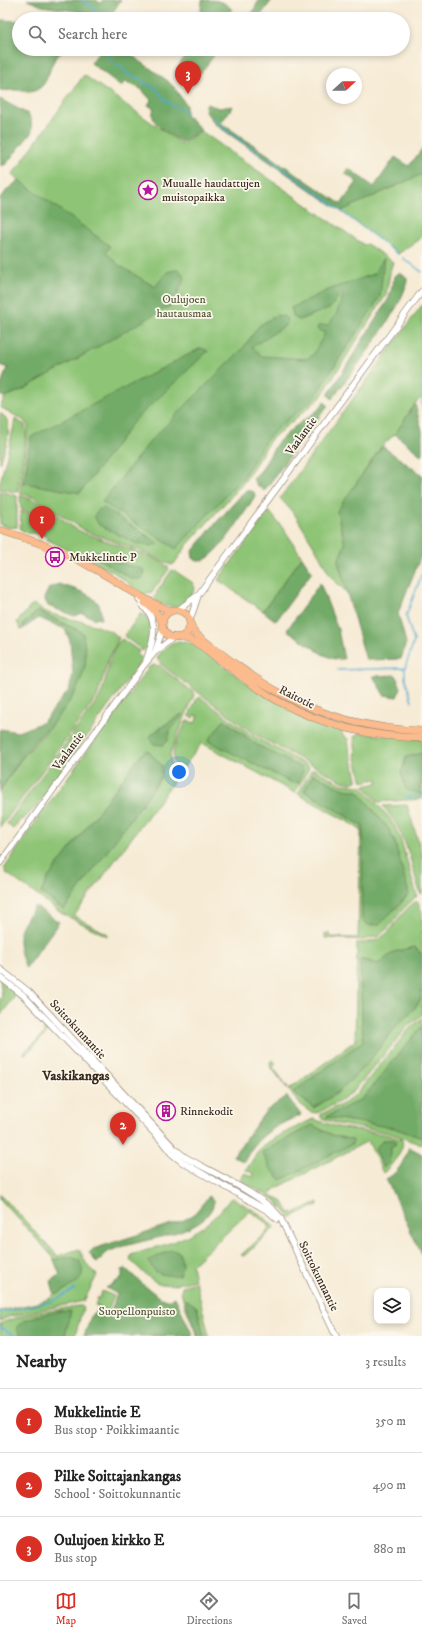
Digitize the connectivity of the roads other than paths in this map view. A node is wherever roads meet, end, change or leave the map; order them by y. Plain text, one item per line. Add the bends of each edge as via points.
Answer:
1 (422, 291) edge
2 (0, 530) edge
3 (198, 595) junction
4 (153, 609) junction
5 (175, 610) junction
6 (190, 622) junction
7 (163, 625) junction
8 (176, 637) junction
9 (153, 650) junction
10 (422, 730) edge
11 (422, 738) edge
12 (0, 863) edge
13 (0, 969) edge
14 (0, 977) edge
15 (283, 1226) junction
16 (336, 1336) edge

1 - 3 street, Vaalantie
2 - 4 main road via 56,549 90,566 132,590
3 - 5 street, Vaalantie
3 - 6 street, Vaalantie
4 - 5 main road
4 - 7 main road
4 - 9 street
5 - 6 main road via 184,612
5 - 7 main road via 167,614
6 - 8 main road via 187,633
6 - 10 main road, Raitotie via 197,635 256,678 309,707 376,726
7 - 8 main road via 168,634
7 - 9 street, Vaalantie
8 - 9 street, Vaalantie
8 - 11 main road, Raitotie via 192,641 280,702 305,714 377,734
9 - 12 street, Vaalantie
13 - 15 street, Soittokunnantie via 28,992 175,1149 261,1200 276,1212
14 - 15 street, Soittokunnantie via 23,995 171,1153 182,1162 268,1211
15 - 16 street, Soittokunnantie

